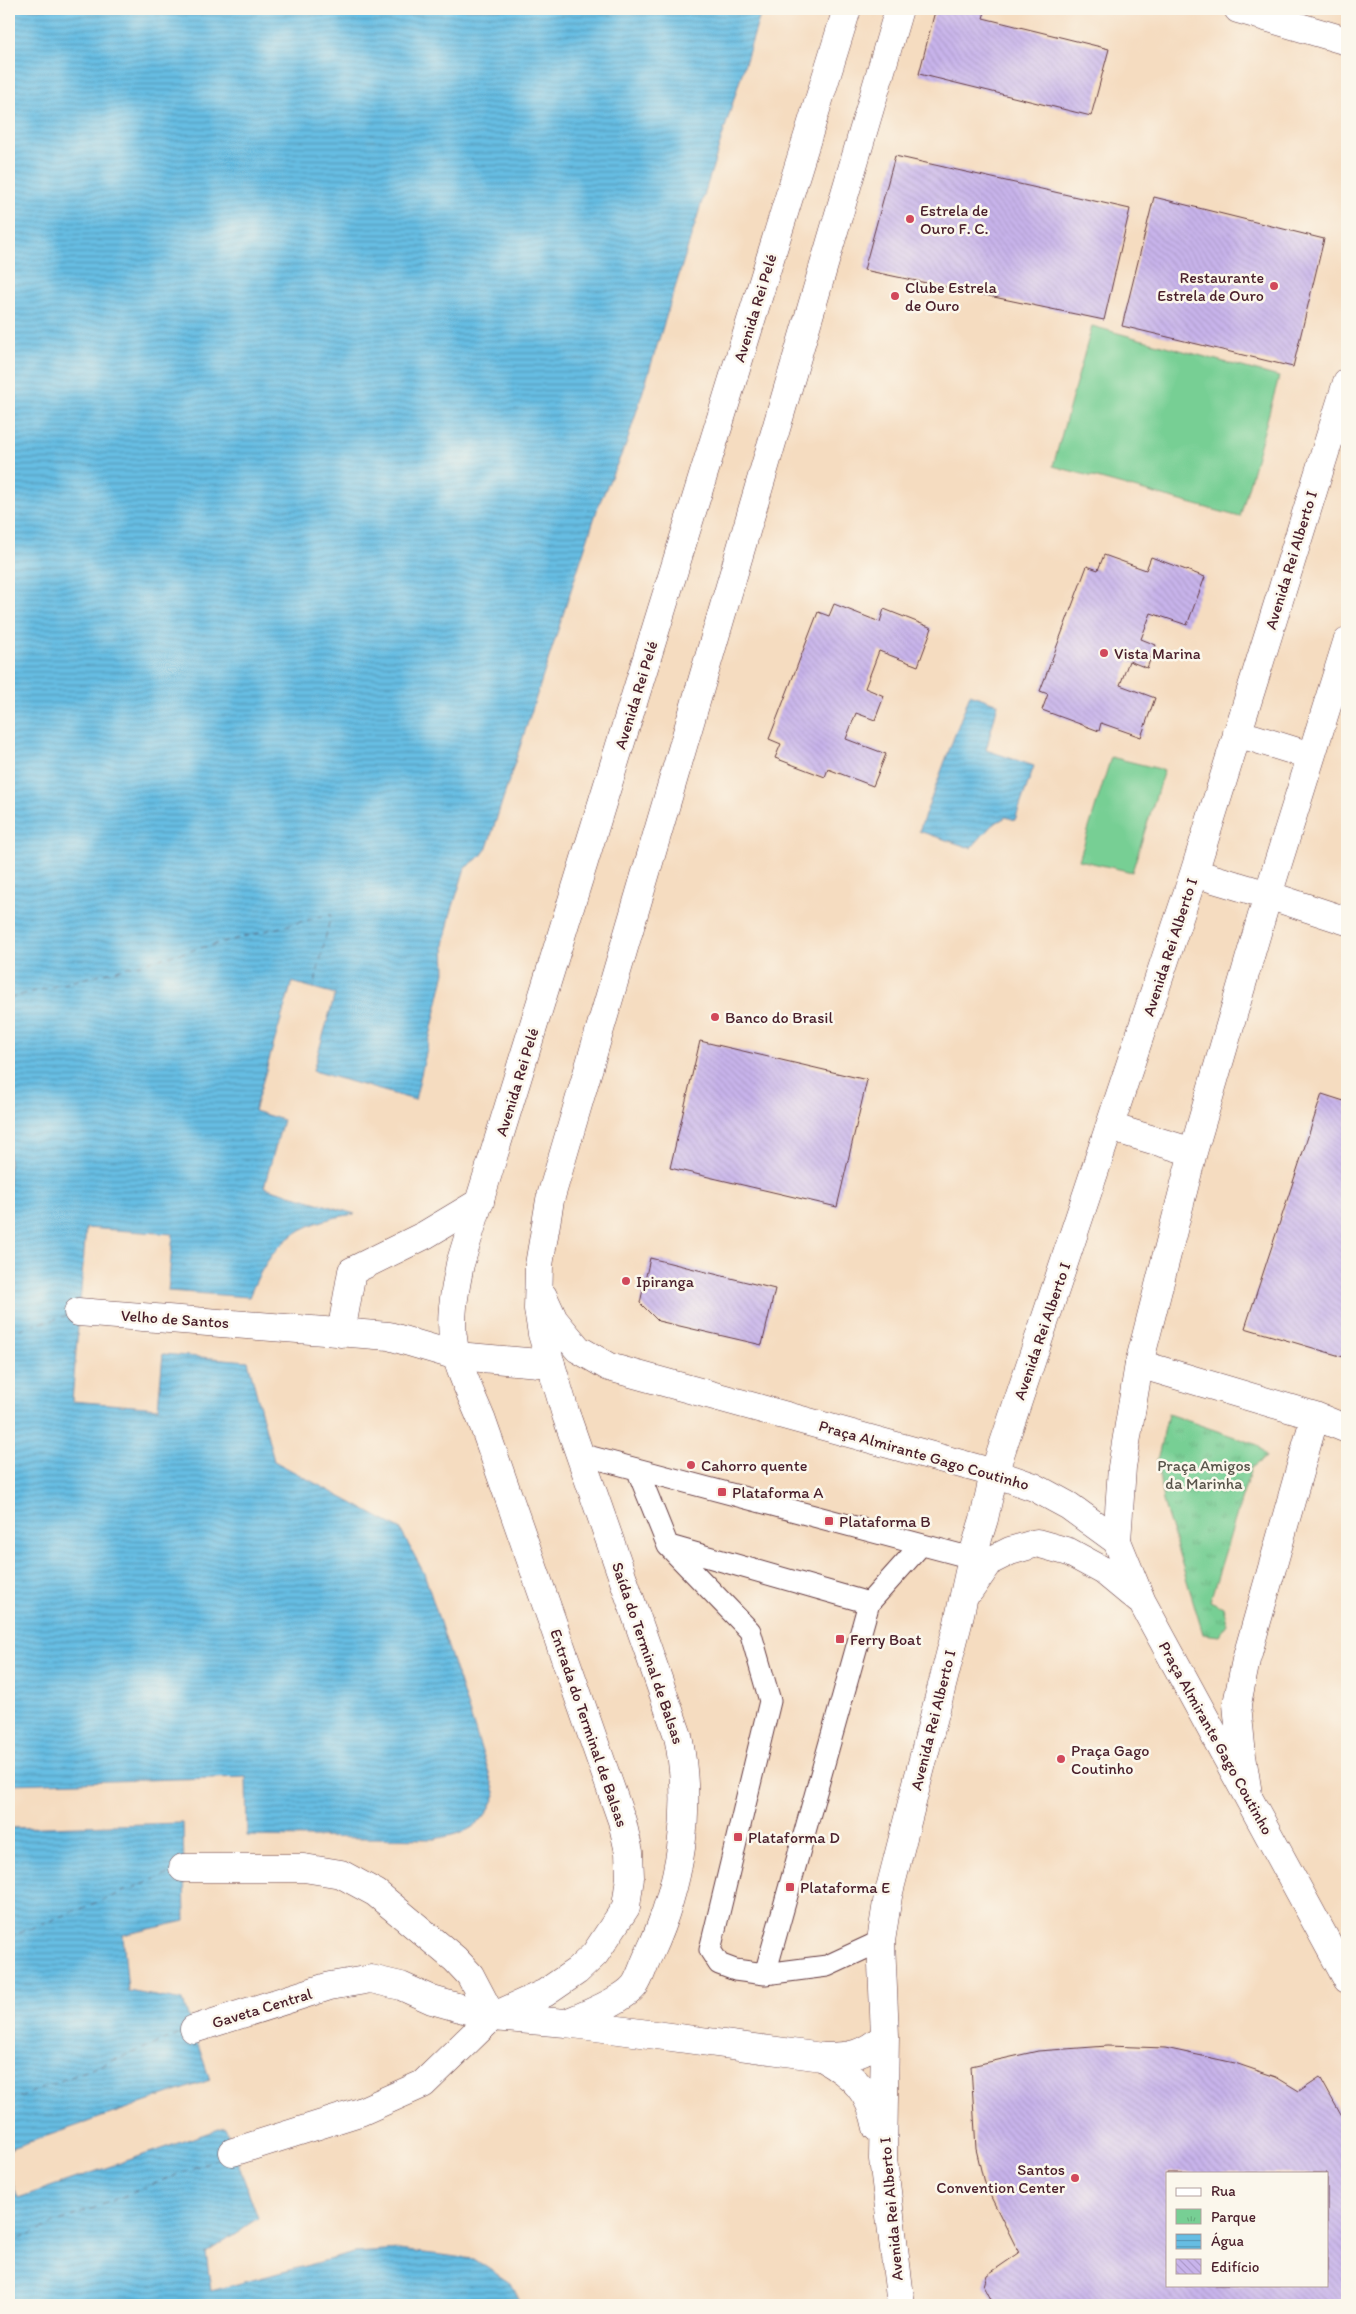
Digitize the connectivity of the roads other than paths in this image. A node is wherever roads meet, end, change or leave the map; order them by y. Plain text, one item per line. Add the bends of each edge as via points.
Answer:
1 (847, 9) edge
2 (899, 9) edge
3 (1238, 9) edge
4 (1347, 41) edge
5 (1347, 382) edge
6 (1347, 642) edge
7 (1236, 733) junction
8 (1311, 756) junction
9 (1194, 873) junction
10 (1268, 895) junction
11 (1347, 921) edge
12 (1110, 1127) junction
13 (1193, 1152) junction
14 (480, 1202) junction
15 (538, 1285) junction
16 (78, 1312) dead end
17 (341, 1333) junction
18 (457, 1356) junction
19 (551, 1364) junction
20 (1140, 1364) junction
21 (467, 1384) joint
22 (1314, 1416) junction
23 (1347, 1429) edge
24 (580, 1454) junction
25 (637, 1469) junction
26 (994, 1473) junction
27 (1117, 1541) junction
28 (921, 1545) junction
29 (668, 1546) junction
30 (972, 1558) junction
31 (1142, 1602) junction
32 (869, 1603) junction
33 (958, 1624) junction
34 (1249, 1799) junction
35 (184, 1868) dead end
36 (881, 1941) junction
37 (765, 1974) junction
38 (1347, 1978) edge
39 (492, 2017) junction
40 (566, 2023) junction
41 (194, 2029) dead end
42 (885, 2036) junction
43 (822, 2057) junction
44 (233, 2152) dead end
45 (883, 2159) junction
46 (901, 2305) edge

1 - 14 main road, Avenida Rei Pelé
2 - 15 main road via 550,1200
3 - 4 main road
5 - 7 main road, Avenida Rei Alberto I
6 - 8 main road
7 - 8 main road
7 - 9 main road, Avenida Rei Alberto I
8 - 10 main road
9 - 10 main road
9 - 12 main road, Avenida Rei Alberto I
10 - 11 main road
10 - 13 main road
12 - 13 main road
12 - 26 main road, Avenida Rei Alberto I
13 - 20 main road
14 - 17 main road via 425,1235 352,1271
14 - 18 main road, Avenida Rei Pelé via 455,1289 453,1318
15 - 19 main road via 542,1334
15 - 26 main road, Praça Almirante Gago Coutinho via 554,1320 578,1349 608,1366
16 - 17 main road, Velho de Santos
17 - 18 main road, Velho de Santos via 389,1336
18 - 19 main road, Velho de Santos
18 - 21 main road, Avenida Rei Pelé
19 - 24 main road, Saída do Terminal de Balsas
20 - 22 main road
20 - 27 main road via 1122,1467
21 - 39 main road, Entrada do Terminal de Balsas via 622,1821 629,1852 630,1877 626,1907 596,1954 545,1993
22 - 23 main road
22 - 34 main road via 1236,1704
24 - 25 lane
24 - 40 main road, Saída do Terminal de Balsas via 678,1736 685,1780 684,1821 672,1896 634,1986 604,2007
25 - 28 lane
25 - 29 lane
26 - 27 main road, Praça Almirante Gago Coutinho via 1034,1487 1069,1506
26 - 30 main road, Avenida Rei Alberto I
27 - 31 main road, Praça Almirante Gago Coutinho
28 - 30 lane
28 - 32 lane
29 - 32 lane
29 - 37 lane via 750,1631 770,1701 710,1950 719,1964
30 - 33 main road, Avenida Rei Alberto I
31 - 33 main road via 1104,1571 1069,1552 1037,1543 990,1560 969,1590
31 - 34 main road, Praça Almirante Gago Coutinho
32 - 37 lane
33 - 36 main road, Avenida Rei Alberto I via 888,1896
34 - 38 main road, Praça Almirante Gago Coutinho
35 - 39 main road via 304,1868 341,1874 376,1893 455,1958 470,1975
36 - 37 lane via 827,1966
36 - 42 main road, Avenida Rei Alberto I
39 - 40 main road, Saída do Terminal de Balsas
39 - 41 main road, Gaveta Central via 432,2000 401,1986 371,1980 330,1986
39 - 44 main road, Entrada do Terminal de Balsas via 423,2084 360,2112
40 - 43 main road, Saída do Terminal de Balsas
42 - 43 main road via 869,2050 855,2056
42 - 45 main road, Avenida Rei Alberto I
43 - 45 main road, Saída do Terminal de Balsas via 850,2076 865,2092 873,2107
45 - 46 main road, Avenida Rei Alberto I

